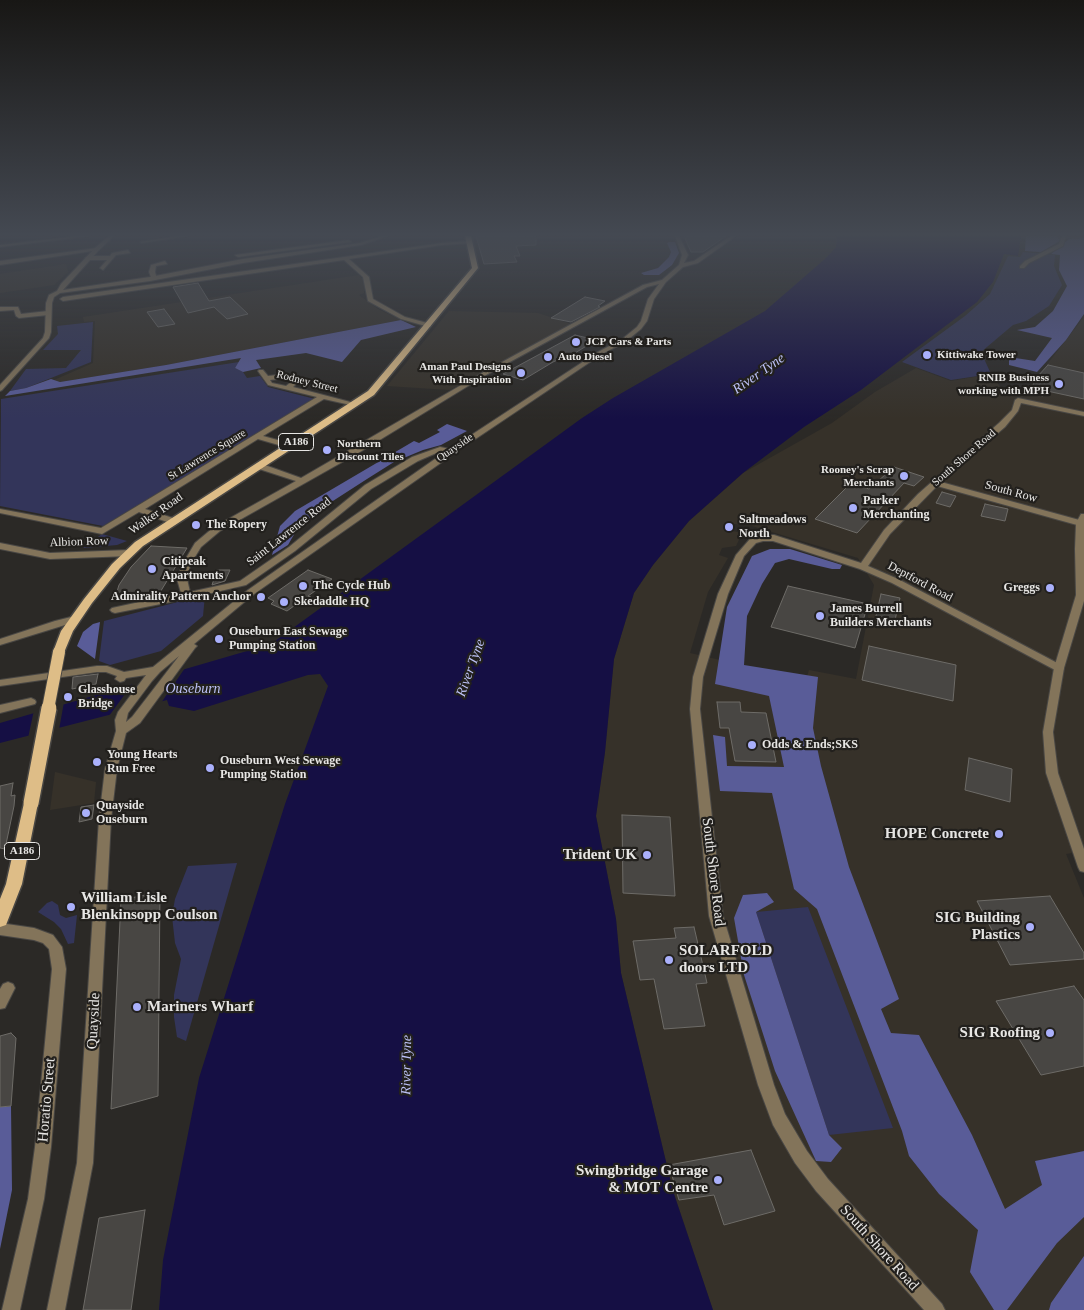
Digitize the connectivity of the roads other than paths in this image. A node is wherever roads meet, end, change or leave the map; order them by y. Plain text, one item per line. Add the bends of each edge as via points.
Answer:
1 (51, 297) edge
2 (76, 297) edge
3 (370, 297) edge
4 (451, 297) edge
5 (625, 297) edge
6 (651, 297) edge
7 (63, 299) dead end
8 (0, 308) edge
9 (48, 313) junction
10 (429, 325) junction
11 (261, 371) dead end
12 (266, 378) junction
13 (1, 387) edge
14 (287, 388) junction
15 (322, 397) junction
16 (355, 404) junction
17 (1084, 414) edge
18 (258, 436) junction
19 (289, 446) junction
20 (451, 451) junction
21 (259, 466) junction
22 (302, 481) junction
23 (935, 483) junction
24 (138, 509) junction
25 (0, 511) edge
26 (1082, 519) edge
27 (172, 521) junction
28 (762, 538) joint
29 (0, 546) edge
30 (129, 553) junction
31 (863, 567) junction
32 (186, 596) junction
33 (115, 610) dead end
34 (75, 619) junction
35 (206, 630) junction
36 (0, 642) edge
37 (1059, 668) junction
38 (156, 670) junction
39 (0, 683) edge
40 (31, 702) dead end
41 (0, 709) edge
42 (121, 731) junction
43 (1084, 867) edge
44 (5, 898) edge
45 (0, 920) edge
46 (0, 929) edge
47 (8, 988) dead end
48 (0, 1003) edge
49 (11, 1310) edge
50 (56, 1310) edge
51 (936, 1310) edge

1 - 9 street
2 - 7 street
3 - 10 street via 403,318
4 - 10 main road, Walker Road / A186
5 - 22 street via 484,374
6 - 20 street, Quayside via 644,321 623,341 600,352
8 - 9 street via 16,308 19,316
9 - 13 street via 46,338
10 - 16 main road, Walker Road / A186 via 371,393
11 - 12 street, Rodney Street
12 - 14 street, Rodney Street via 270,384
12 - 14 street via 286,376 298,380
14 - 15 street, Rodney Street
15 - 16 street, Rodney Street
15 - 18 street, St Lawrence Square
16 - 19 main road, Walker Road / A186
17 - 23 street, South Shore Road via 1018,400 1015,412
18 - 19 street
18 - 24 street, St Lawrence Square
19 - 21 main road, Walker Road / A186
20 - 32 street, Saint Lawrence Road via 440,449 428,453 368,487 292,549 243,583
20 - 35 street, Quayside via 253,591
21 - 22 street
21 - 27 main road, Walker Road / A186
22 - 32 street via 217,529 198,545 182,579
23 - 26 street, South Row
23 - 31 street, South Shore Road via 887,532
24 - 25 street, St Lawrence Square via 102,531
24 - 27 street
26 - 37 street via 1081,596
27 - 30 main road, Walker Road / A186
28 - 31 street, Deptford Road via 782,540
28 - 51 street, South Shore Road via 753,542 740,556 723,594 698,677 695,709 716,916 779,1119 822,1185
29 - 30 street, Albion Row via 50,556
30 - 34 main road, Walker Road / A186
31 - 37 street, Deptford Road
32 - 33 street, Saint Lawrence Road
34 - 36 street
34 - 44 main road, Walker Road / A186, bridge via 59,652 31,803
35 - 38 street, Quayside
35 - 42 street, Quayside via 136,720
37 - 43 street via 1048,732 1052,773
38 - 39 street via 122,677 107,669 97,669
38 - 42 street, Quayside via 124,712 120,720
40 - 41 street
42 - 50 street, Quayside via 111,768 106,819 85,1163
44 - 45 main road, Walker Road / A186
46 - 49 street, Horatio Street via 48,939 55,947 59,969 36,1199
47 - 48 street

